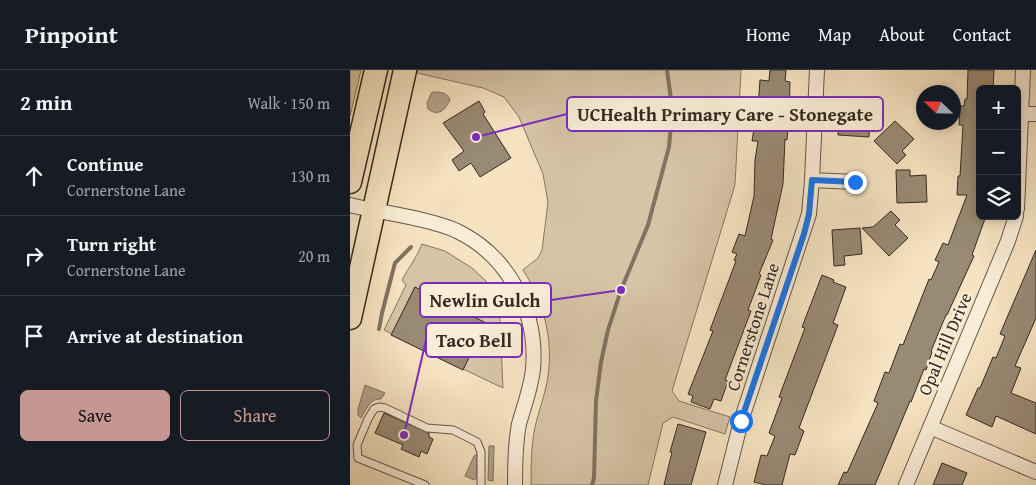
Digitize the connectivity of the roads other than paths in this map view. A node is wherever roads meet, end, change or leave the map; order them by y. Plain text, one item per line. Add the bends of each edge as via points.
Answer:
1 (376, 70) edge
2 (405, 70) edge
3 (817, 70) edge
4 (1023, 70) edge
5 (1021, 114) joint
6 (1036, 114) edge
7 (1020, 130) edge
8 (1018, 175) edge
9 (812, 180) junction
10 (350, 182) edge
11 (855, 182) dead end
12 (350, 205) edge
13 (373, 211) junction
14 (1015, 220) edge
15 (350, 318) edge
16 (930, 428) junction
17 (1036, 472) edge
18 (425, 485) edge
19 (481, 485) edge
20 (515, 485) edge
21 (725, 485) edge
22 (906, 485) edge

1 - 10 main road
2 - 13 main road
3 - 9 street, Cornerstone Lane
4 - 5 street
5 - 6 street
7 - 8 street
9 - 11 street
9 - 21 street, Cornerstone Lane via 804,234 741,421
12 - 13 street
13 - 15 main road
13 - 20 street via 457,231 489,253 518,290 531,324 534,357 516,447
14 - 16 street, Opal Hill Drive
16 - 17 street
16 - 22 street, Opal Hill Drive
18 - 19 lane via 358,458 357,445 374,410 385,408 427,428 453,430 477,442 481,452

